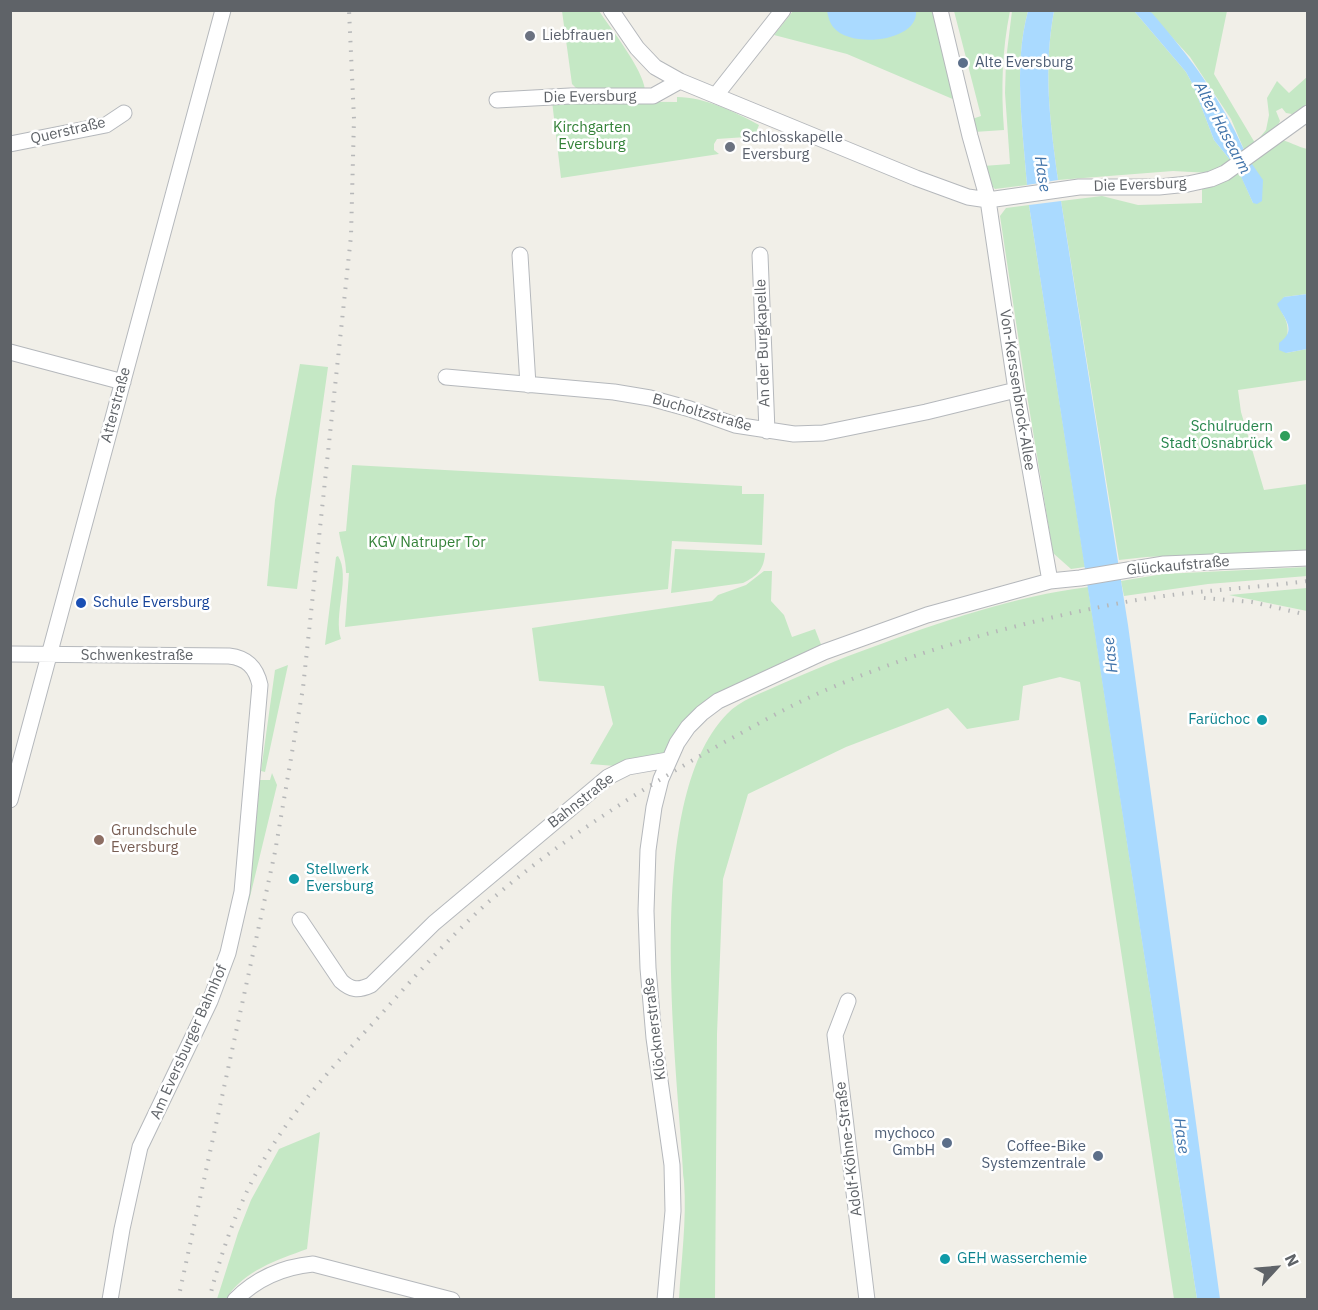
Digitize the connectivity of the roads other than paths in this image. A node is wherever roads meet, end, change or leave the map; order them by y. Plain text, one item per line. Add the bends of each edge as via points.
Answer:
1 (223, 10) edge
2 (611, 10) edge
3 (783, 10) edge
4 (940, 10) edge
5 (680, 81) junction
6 (716, 95) junction
7 (497, 100) dead end
8 (124, 113) dead end
9 (1308, 113) edge
10 (10, 144) edge
11 (988, 200) junction
12 (520, 255) dead end
13 (760, 255) dead end
14 (10, 352) edge
15 (446, 377) dead end
16 (123, 382) junction
17 (528, 385) junction
18 (1016, 390) junction
19 (767, 431) junction
20 (1308, 558) edge
21 (1050, 581) junction
22 (10, 654) edge
23 (49, 656) junction
24 (257, 673) joint
25 (668, 760) junction
26 (10, 800) edge
27 (300, 920) dead end
28 (848, 1001) dead end
29 (110, 1299) edge
30 (235, 1299) edge
31 (452, 1299) edge
32 (665, 1299) edge
33 (867, 1299) edge

1 - 16 street, Atterstraße
2 - 5 street, Die Eversburg via 643,54
3 - 6 street
4 - 11 street
5 - 6 street, Die Eversburg
5 - 7 street, Die Eversburg via 653,96
6 - 11 street, Die Eversburg via 916,178
8 - 10 street, Querstraße via 106,126
9 - 11 street, Die Eversburg via 1211,179 1159,187 1079,187
11 - 18 street, Von-Kerssenbrock-Allee
12 - 17 street
13 - 19 street, An der Burgkapelle
14 - 16 street
15 - 17 street, Bucholtzstraße
16 - 23 street, Atterstraße
17 - 19 street, Bucholtzstraße via 650,398
18 - 19 street, Bucholtzstraße via 824,433
18 - 21 street, Von-Kerssenbrock-Allee
20 - 21 street, Glückaufstraße via 1164,564
21 - 25 street via 916,619 749,686 702,713 688,727
22 - 23 street, Schwenkestraße
23 - 24 street, Schwenkestraße via 229,656 240,657
23 - 26 street, Atterstraße
24 - 29 street, Am Eversburger Bahnhof via 260,685 242,892 228,953 210,1001 140,1148
25 - 27 street, Bahnstraße via 628,767 608,777 434,923 371,985 350,989 341,981
25 - 32 street, Klöcknerstraße via 654,807 646,911 654,1038 672,1165 673,1211
28 - 33 street, Adolf-Köhne-Straße via 835,1035
30 - 31 street via 270,1274 313,1264

